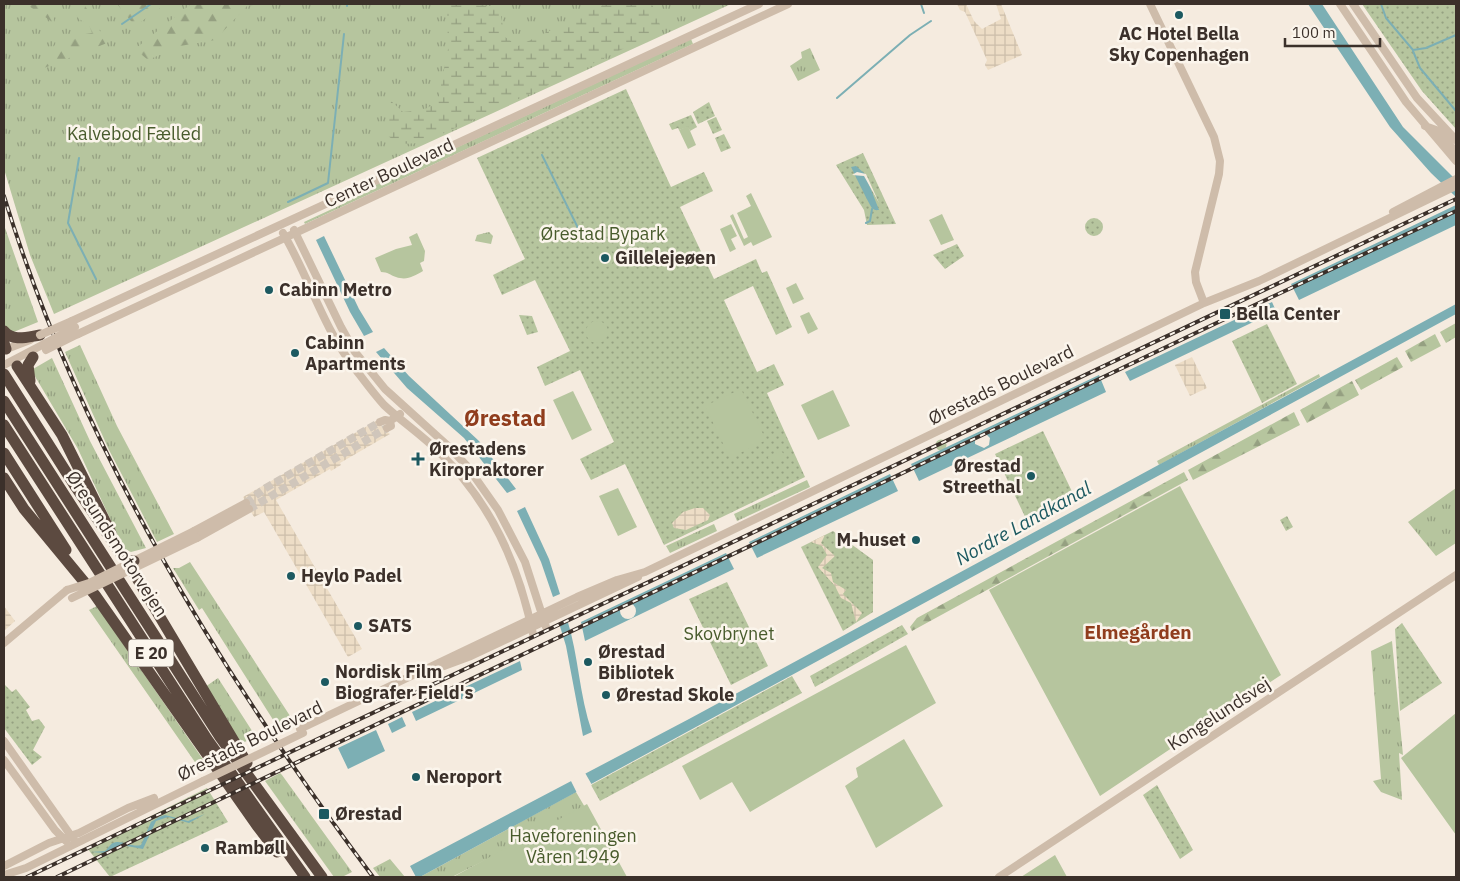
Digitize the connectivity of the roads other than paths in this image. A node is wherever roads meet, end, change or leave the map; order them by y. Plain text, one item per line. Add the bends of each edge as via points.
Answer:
1 (759, 4) edge
2 (788, 4) edge
3 (1150, 4) edge
4 (1340, 4) edge
5 (1353, 4) edge
6 (1425, 126) junction
7 (1456, 140) edge
8 (1456, 152) edge
9 (1456, 161) edge
10 (1456, 179) edge
11 (1456, 186) edge
12 (1442, 190) junction
13 (290, 221) junction
14 (279, 226) junction
15 (295, 232) junction
16 (285, 237) junction
17 (1204, 303) junction
18 (75, 327) junction
19 (4, 331) edge
20 (43, 343) junction
21 (4, 350) edge
22 (33, 357) junction
23 (9, 367) edge
24 (31, 385) junction
25 (4, 402) edge
26 (407, 411) junction
27 (380, 422) tunnel mouth
28 (391, 422) junction
29 (4, 425) edge
30 (4, 453) edge
31 (4, 478) edge
32 (248, 506) tunnel mouth
33 (196, 534) junction
34 (134, 561) junction
35 (1456, 575) edge
36 (94, 585) junction
37 (39, 613) junction
38 (544, 621) junction
39 (531, 627) junction
40 (4, 642) edge
41 (4, 741) edge
42 (4, 760) edge
43 (201, 779) junction
44 (287, 832) junction
45 (71, 836) junction
46 (63, 838) junction
47 (73, 845) junction
48 (4, 866) edge
49 (4, 874) edge
50 (298, 877) edge
51 (305, 877) edge
52 (322, 877) edge
53 (999, 877) edge

1 - 13 street, Center Boulevard
2 - 15 street, Center Boulevard
3 - 17 street via 1214,137 1220,161 1195,272
4 - 6 street
5 - 7 street via 1417,98
6 - 8 street via 1436,130
6 - 9 street
10 - 12 street, Ørestads Boulevard
11 - 12 street, Ørestads Boulevard
12 - 17 street, Ørestads Boulevard via 1406,204 1370,227 1259,281
13 - 14 street, Center Boulevard
13 - 15 street
14 - 16 street
14 - 18 street, Center Boulevard via 108,306
15 - 16 street, Center Boulevard
15 - 26 street via 349,342 385,390
16 - 18 street, Center Boulevard via 153,297
16 - 28 street via 331,333
17 - 38 street, Ørestads Boulevard via 645,572 617,580
18 - 20 street, Center Boulevard, bridge
18 - 20 street, Center Boulevard, bridge
19 - 20 highway via 12,338
20 - 21 street, Center Boulevard
20 - 22 street, Center Boulevard
20 - 23 street
21 - 23 street
22 - 23 street, Center Boulevard
22 - 24 highway via 27,371
23 - 24 highway
23 - 34 highway, bridge via 75,486 123,557
24 - 44 highway via 62,435 138,584
25 - 44 highway, Øresundsmotorvejen / E 20 via 220,737
26 - 28 street
26 - 38 street via 467,466 498,510 525,562
27 - 28 street
28 - 39 street via 432,446 457,471 489,514 516,567
29 - 51 highway, Øresundsmotorvejen / E 20 via 207,739
30 - 36 highway
31 - 50 highway via 24,508 95,595 258,827
32 - 33 street
33 - 34 street, bridge
33 - 36 street, bridge
34 - 36 street, bridge
35 - 53 street, Kongelundsvej
36 - 37 street, bridge via 72,598 55,602
36 - 37 street, bridge via 77,585 67,590
37 - 40 street
38 - 39 street, Ørestads Boulevard
39 - 43 street, Ørestads Boulevard, bridge
41 - 45 street
42 - 46 street
43 - 45 street, Ørestads Boulevard via 128,808
43 - 47 street, Ørestads Boulevard
44 - 52 highway, Øresundsmotorvejen / E 20
45 - 46 street, Ørestads Boulevard
45 - 47 street
46 - 47 street
46 - 48 street, Ørestads Boulevard
47 - 49 street, Ørestads Boulevard via 26,868

